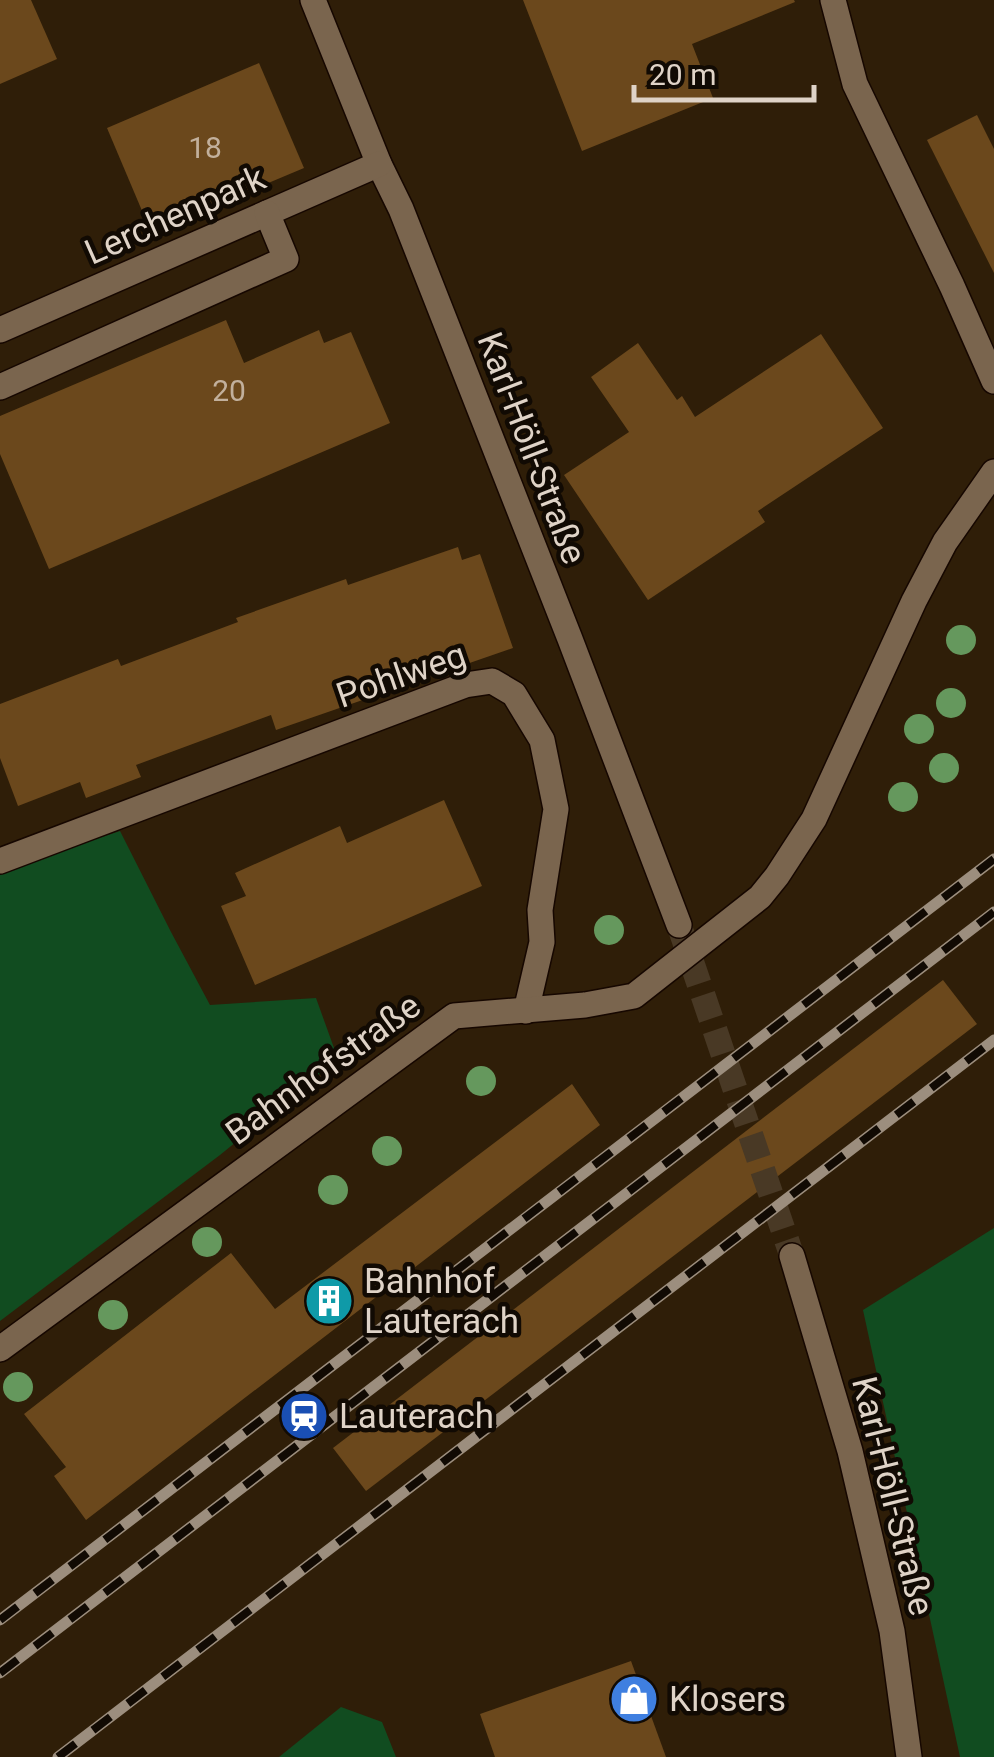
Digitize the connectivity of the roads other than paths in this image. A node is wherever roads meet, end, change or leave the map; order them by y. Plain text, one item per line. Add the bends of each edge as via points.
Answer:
1 (313, 0) edge
2 (833, 0) edge
3 (379, 164) junction
4 (267, 212) junction
5 (0, 330) edge
6 (994, 380) edge
7 (0, 388) edge
8 (994, 472) edge
9 (0, 861) edge
10 (679, 926) tunnel mouth
11 (526, 1011) junction
12 (792, 1256) tunnel mouth
13 (0, 1350) edge
14 (909, 1757) edge

1 - 3 street, Karl-Höll-Straße
2 - 6 street via 855,84
3 - 4 street, Lerchenpark
3 - 10 street, Karl-Höll-Straße
4 - 5 street, Lerchenpark
4 - 7 street via 286,259
8 - 11 street, Bahnhofstraße via 914,600 814,819 778,876 634,996
9 - 11 street, Pohlweg via 466,685 492,681 514,694 542,740 556,808 540,910 542,942
11 - 13 street, Bahnhofstraße via 454,1016
12 - 14 street, Karl-Höll-Straße via 850,1452 892,1631

